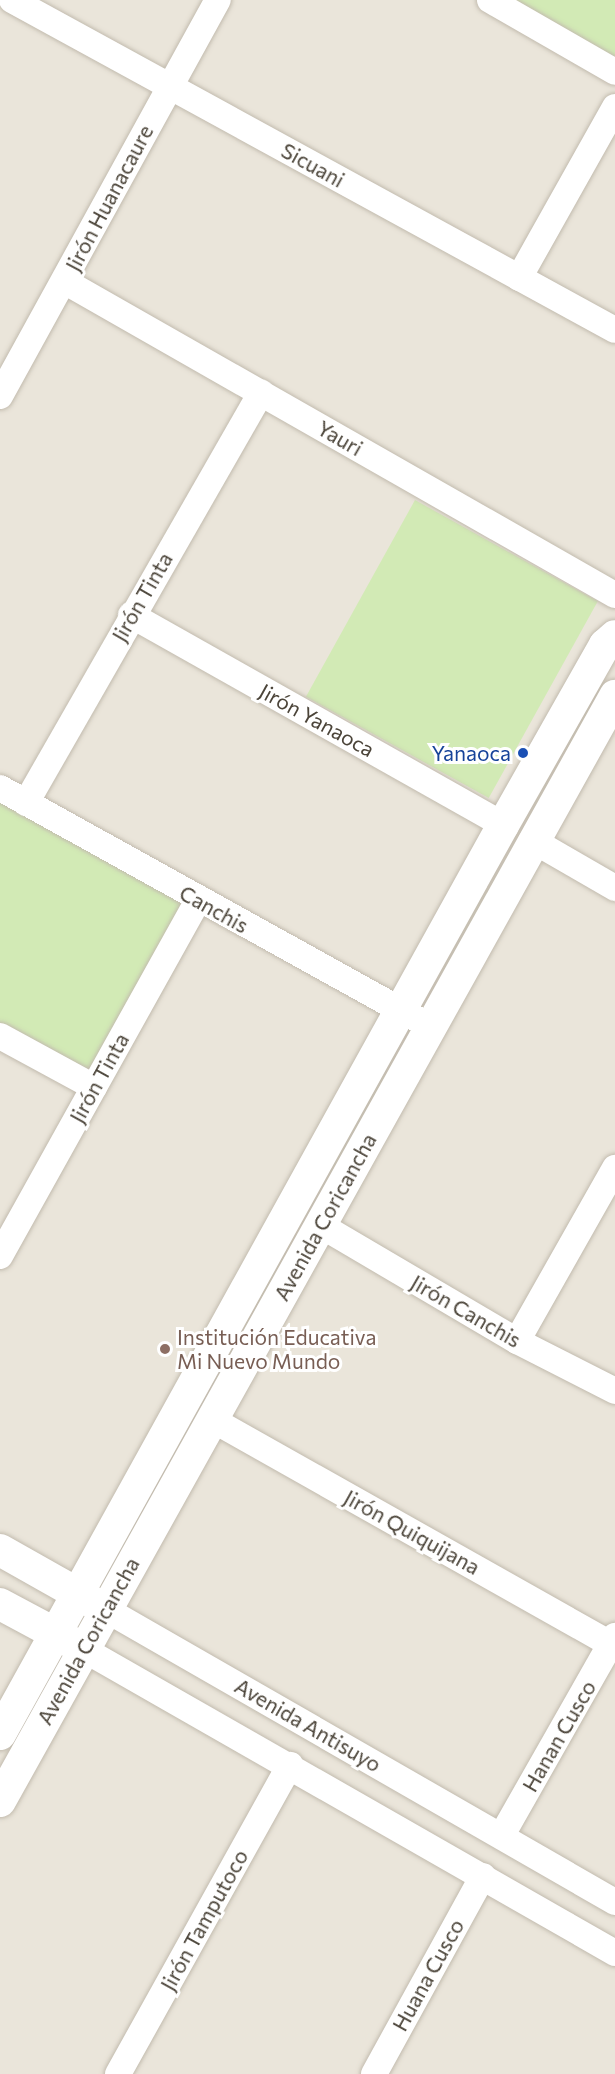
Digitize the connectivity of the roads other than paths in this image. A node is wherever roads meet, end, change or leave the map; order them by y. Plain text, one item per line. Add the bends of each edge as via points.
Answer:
1 (12, 0) edge
2 (218, 0) edge
3 (490, 0) edge
4 (615, 72) edge
5 (169, 86) junction
6 (615, 107) edge
7 (519, 278) junction
8 (64, 281) junction
9 (615, 330) edge
10 (261, 393) junction
11 (0, 396) edge
12 (615, 595) edge
13 (131, 615) junction
14 (615, 636) edge
15 (615, 696) edge
16 (0, 788) edge
17 (26, 803) junction
18 (503, 825) junction
19 (532, 840) junction
20 (615, 888) edge
21 (198, 900) junction
22 (403, 1011) junction
23 (430, 1026) junction
24 (0, 1036) edge
25 (94, 1087) junction
26 (615, 1168) edge
27 (321, 1226) junction
28 (0, 1256) edge
29 (517, 1341) junction
30 (615, 1391) edge
31 (213, 1420) junction
32 (0, 1550) edge
33 (77, 1594) junction
34 (0, 1604) edge
35 (105, 1609) junction
36 (56, 1634) junction
37 (613, 1640) edge
38 (83, 1648) junction
39 (0, 1734) edge
40 (290, 1765) junction
41 (0, 1801) edge
42 (502, 1835) junction
43 (483, 1876) junction
44 (615, 1902) edge
45 (615, 1953) edge
46 (118, 2074) edge
47 (374, 2074) edge

1 - 5 street, Sicuani
2 - 5 street, Jirón Huanacaure
3 - 4 street
5 - 7 street, Sicuani
5 - 8 street, Jirón Huanacaure
6 - 7 street
7 - 9 street, Sicuani
8 - 10 street, Yauri
8 - 11 street, Jirón Huanacaure
10 - 12 street, Yauri
10 - 13 street, Jirón Tinta
13 - 17 street, Jirón Tinta
13 - 18 street, Jirón Yanaoca
14 - 18 street, Avenida Coricancha via 606,645
15 - 19 street, Avenida Coricancha
16 - 17 street, Canchis
17 - 21 street, Canchis
18 - 22 street, Avenida Coricancha
19 - 20 street
19 - 23 street, Avenida Coricancha
21 - 22 street, Canchis
21 - 25 street, Jirón Tinta
22 - 23 street, Canchis
22 - 33 street, Avenida Coricancha
23 - 27 street, Avenida Coricancha
24 - 25 street
25 - 28 street, Jirón Tinta
26 - 29 street
27 - 29 street, Jirón Canchis
27 - 31 street, Avenida Coricancha
29 - 30 street, Jirón Canchis
31 - 35 street, Avenida Coricancha
31 - 37 street, Jirón Quiquijana
32 - 33 street, Avenida Antisuyo
33 - 35 street, Avenida Antisuyo
33 - 36 street, Avenida Coricancha
34 - 36 street, Avenida Antisuyo
35 - 38 street, Avenida Coricancha
35 - 42 street, Avenida Antisuyo
36 - 38 street, Avenida Antisuyo
36 - 39 street, Avenida Coricancha
37 - 42 street, Hanan Cusco
38 - 40 street, Avenida Antisuyo
38 - 41 street, Avenida Coricancha
40 - 43 street, Avenida Antisuyo
40 - 46 street, Jirón Tamputoco
42 - 44 street, Avenida Antisuyo
43 - 45 street, Avenida Antisuyo
43 - 47 street, Huana Cusco

